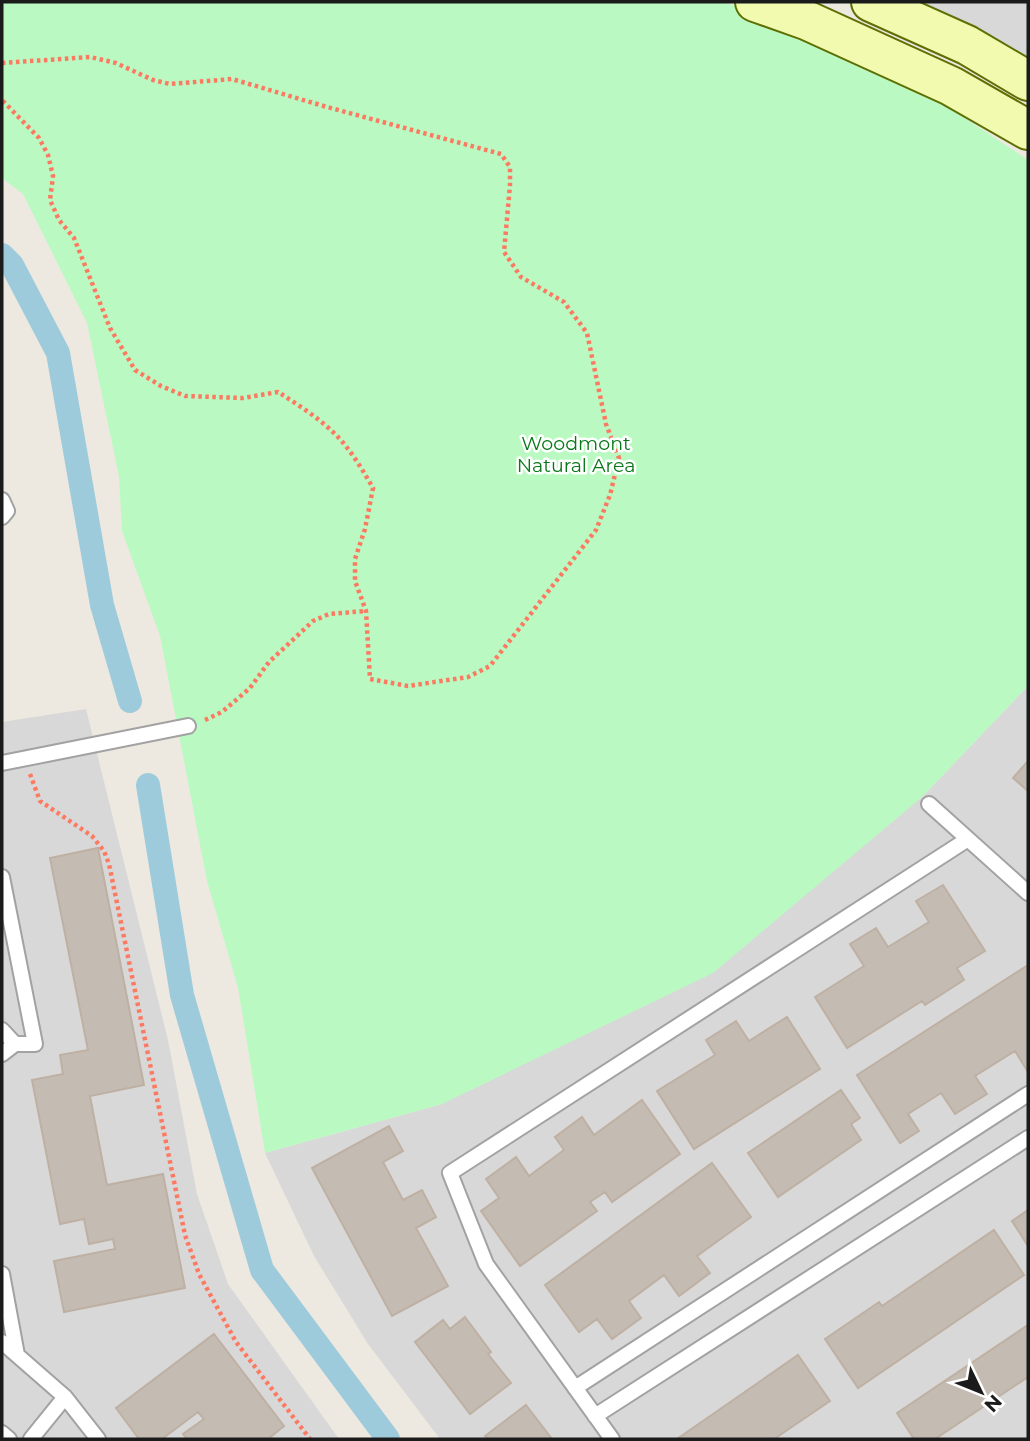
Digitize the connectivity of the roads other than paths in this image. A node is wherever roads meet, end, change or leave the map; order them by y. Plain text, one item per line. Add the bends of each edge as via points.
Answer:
1 (755, 2) edge
2 (871, 2) edge
3 (1028, 81) edge
4 (1028, 130) edge
5 (2, 500) edge
6 (2, 517) edge
7 (188, 726) road end
8 (2, 763) edge
9 (929, 804) dead end
10 (968, 839) junction
11 (2, 877) edge
12 (1028, 893) edge
13 (2, 1030) edge
14 (15, 1044) junction
15 (2, 1054) edge
16 (1028, 1094) edge
17 (1028, 1139) edge
18 (2, 1274) edge
19 (2, 1342) edge
20 (16, 1355) junction
21 (575, 1388) junction
22 (65, 1397) junction
23 (595, 1416) junction
24 (2, 1433) edge
25 (9, 1439) edge
26 (31, 1439) edge
27 (98, 1439) edge
28 (612, 1439) edge

1 - 4 street via 806,20 951,86
2 - 3 street via 967,45
5 - 6 lane via 7,510
7 - 8 lane
9 - 10 lane
10 - 12 lane
10 - 21 lane via 450,1173 486,1264
11 - 14 lane via 35,1044
13 - 14 lane
14 - 15 lane
16 - 21 lane
17 - 23 lane
18 - 20 lane
19 - 20 lane
20 - 22 lane
21 - 23 lane
22 - 26 lane
22 - 27 lane
23 - 28 lane
24 - 25 lane

